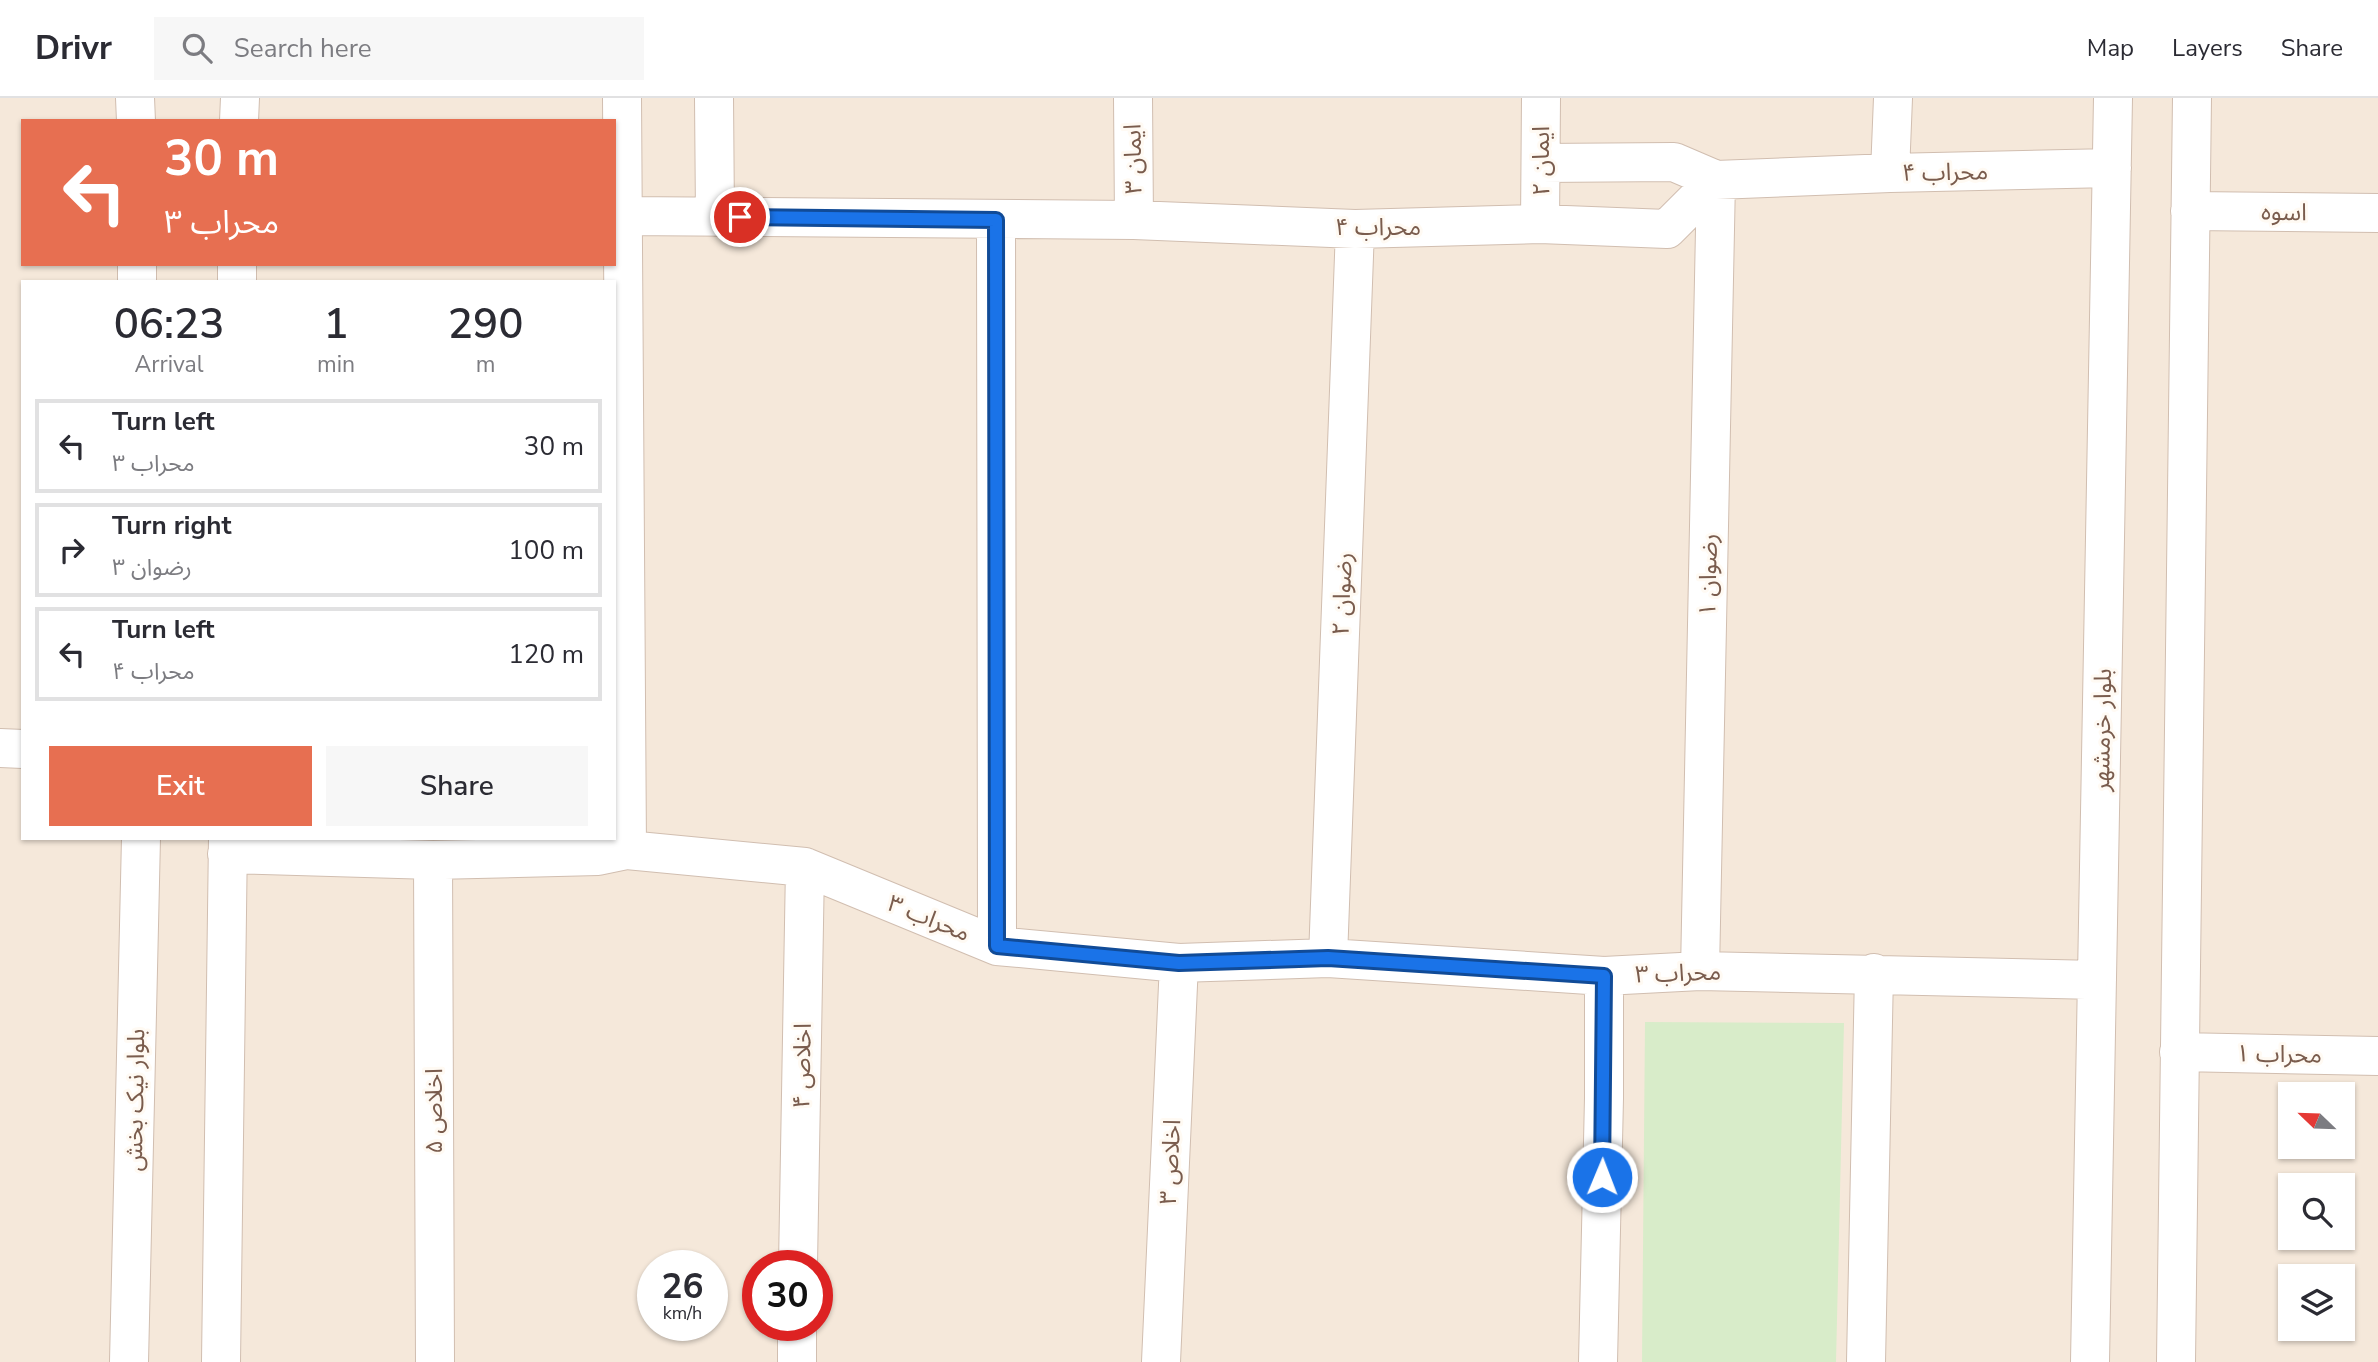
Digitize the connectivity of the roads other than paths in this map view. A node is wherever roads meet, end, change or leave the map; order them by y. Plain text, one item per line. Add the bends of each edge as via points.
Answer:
1 (135, 98) edge
2 (240, 98) edge
3 (622, 98) edge
4 (713, 98) edge
5 (1133, 98) edge
6 (1541, 98) edge
7 (1893, 98) edge
8 (2113, 98) edge
9 (2192, 98) edge
10 (135, 119) edge
11 (239, 119) edge
12 (1541, 163) junction
13 (2112, 169) junction
14 (1890, 173) junction
15 (1716, 180) junction
16 (2190, 211) junction
17 (2378, 213) edge
18 (623, 216) junction
19 (715, 217) junction
20 (996, 220) junction
21 (1134, 220) junction
22 (1541, 224) junction
23 (1355, 229) junction
24 (0, 748) edge
25 (21, 749) edge
26 (141, 840) edge
27 (227, 846) edge
28 (627, 850) junction
29 (433, 860) junction
30 (805, 867) junction
31 (997, 946) junction
32 (1328, 958) junction
33 (1179, 963) junction
34 (1700, 971) junction
35 (1874, 973) junction
36 (1604, 976) junction
37 (2097, 980) junction
38 (2179, 1052) junction
39 (2378, 1056) edge
40 (798, 1250) edge
41 (797, 1341) edge
42 (129, 1362) edge
43 (221, 1362) edge
44 (435, 1362) edge
45 (797, 1362) edge
46 (1161, 1362) edge
47 (1598, 1362) edge
48 (1866, 1362) edge
49 (2090, 1362) edge
50 (2176, 1362) edge

1 - 10 street
2 - 11 street
3 - 18 street
4 - 19 street
5 - 21 street, ایمان ۳
6 - 12 street, ایمان ۲
7 - 14 street
8 - 13 street, بلوار خرمشهر
9 - 16 street
12 - 15 street via 1674,162
12 - 22 street, ایمان ۲
13 - 14 street, محراب ۴
13 - 37 street, بلوار خرمشهر
14 - 15 street, محراب ۴
15 - 22 street, محراب ۴ via 1667,229
15 - 34 street, رضوان ۱
16 - 17 street, اسوه
16 - 38 street
18 - 19 street, محراب ۴
18 - 28 street
19 - 20 street, محراب ۴
20 - 21 street, محراب ۴
20 - 31 street
21 - 23 street, محراب ۴
22 - 23 street, محراب ۴
23 - 32 street, رضوان ۲
24 - 25 street
26 - 42 street, بلوار نیک بخش
27 - 29 street, محراب ۳
27 - 43 street
28 - 29 street, محراب ۳ via 598,856
28 - 30 street, محراب ۳
29 - 44 street, اخلاص ۵
30 - 31 street, محراب ۳
30 - 40 street, اخلاص ۴
31 - 33 street, محراب ۳
32 - 33 street, محراب ۳
32 - 36 street, محراب ۳
33 - 46 street, اخلاص ۳
34 - 35 street, محراب ۳
34 - 36 street, محراب ۳
35 - 37 street, محراب ۳
35 - 48 street
36 - 47 street
37 - 49 street, بلوار خرمشهر
38 - 39 street, محراب ۱
38 - 50 street
41 - 45 street

